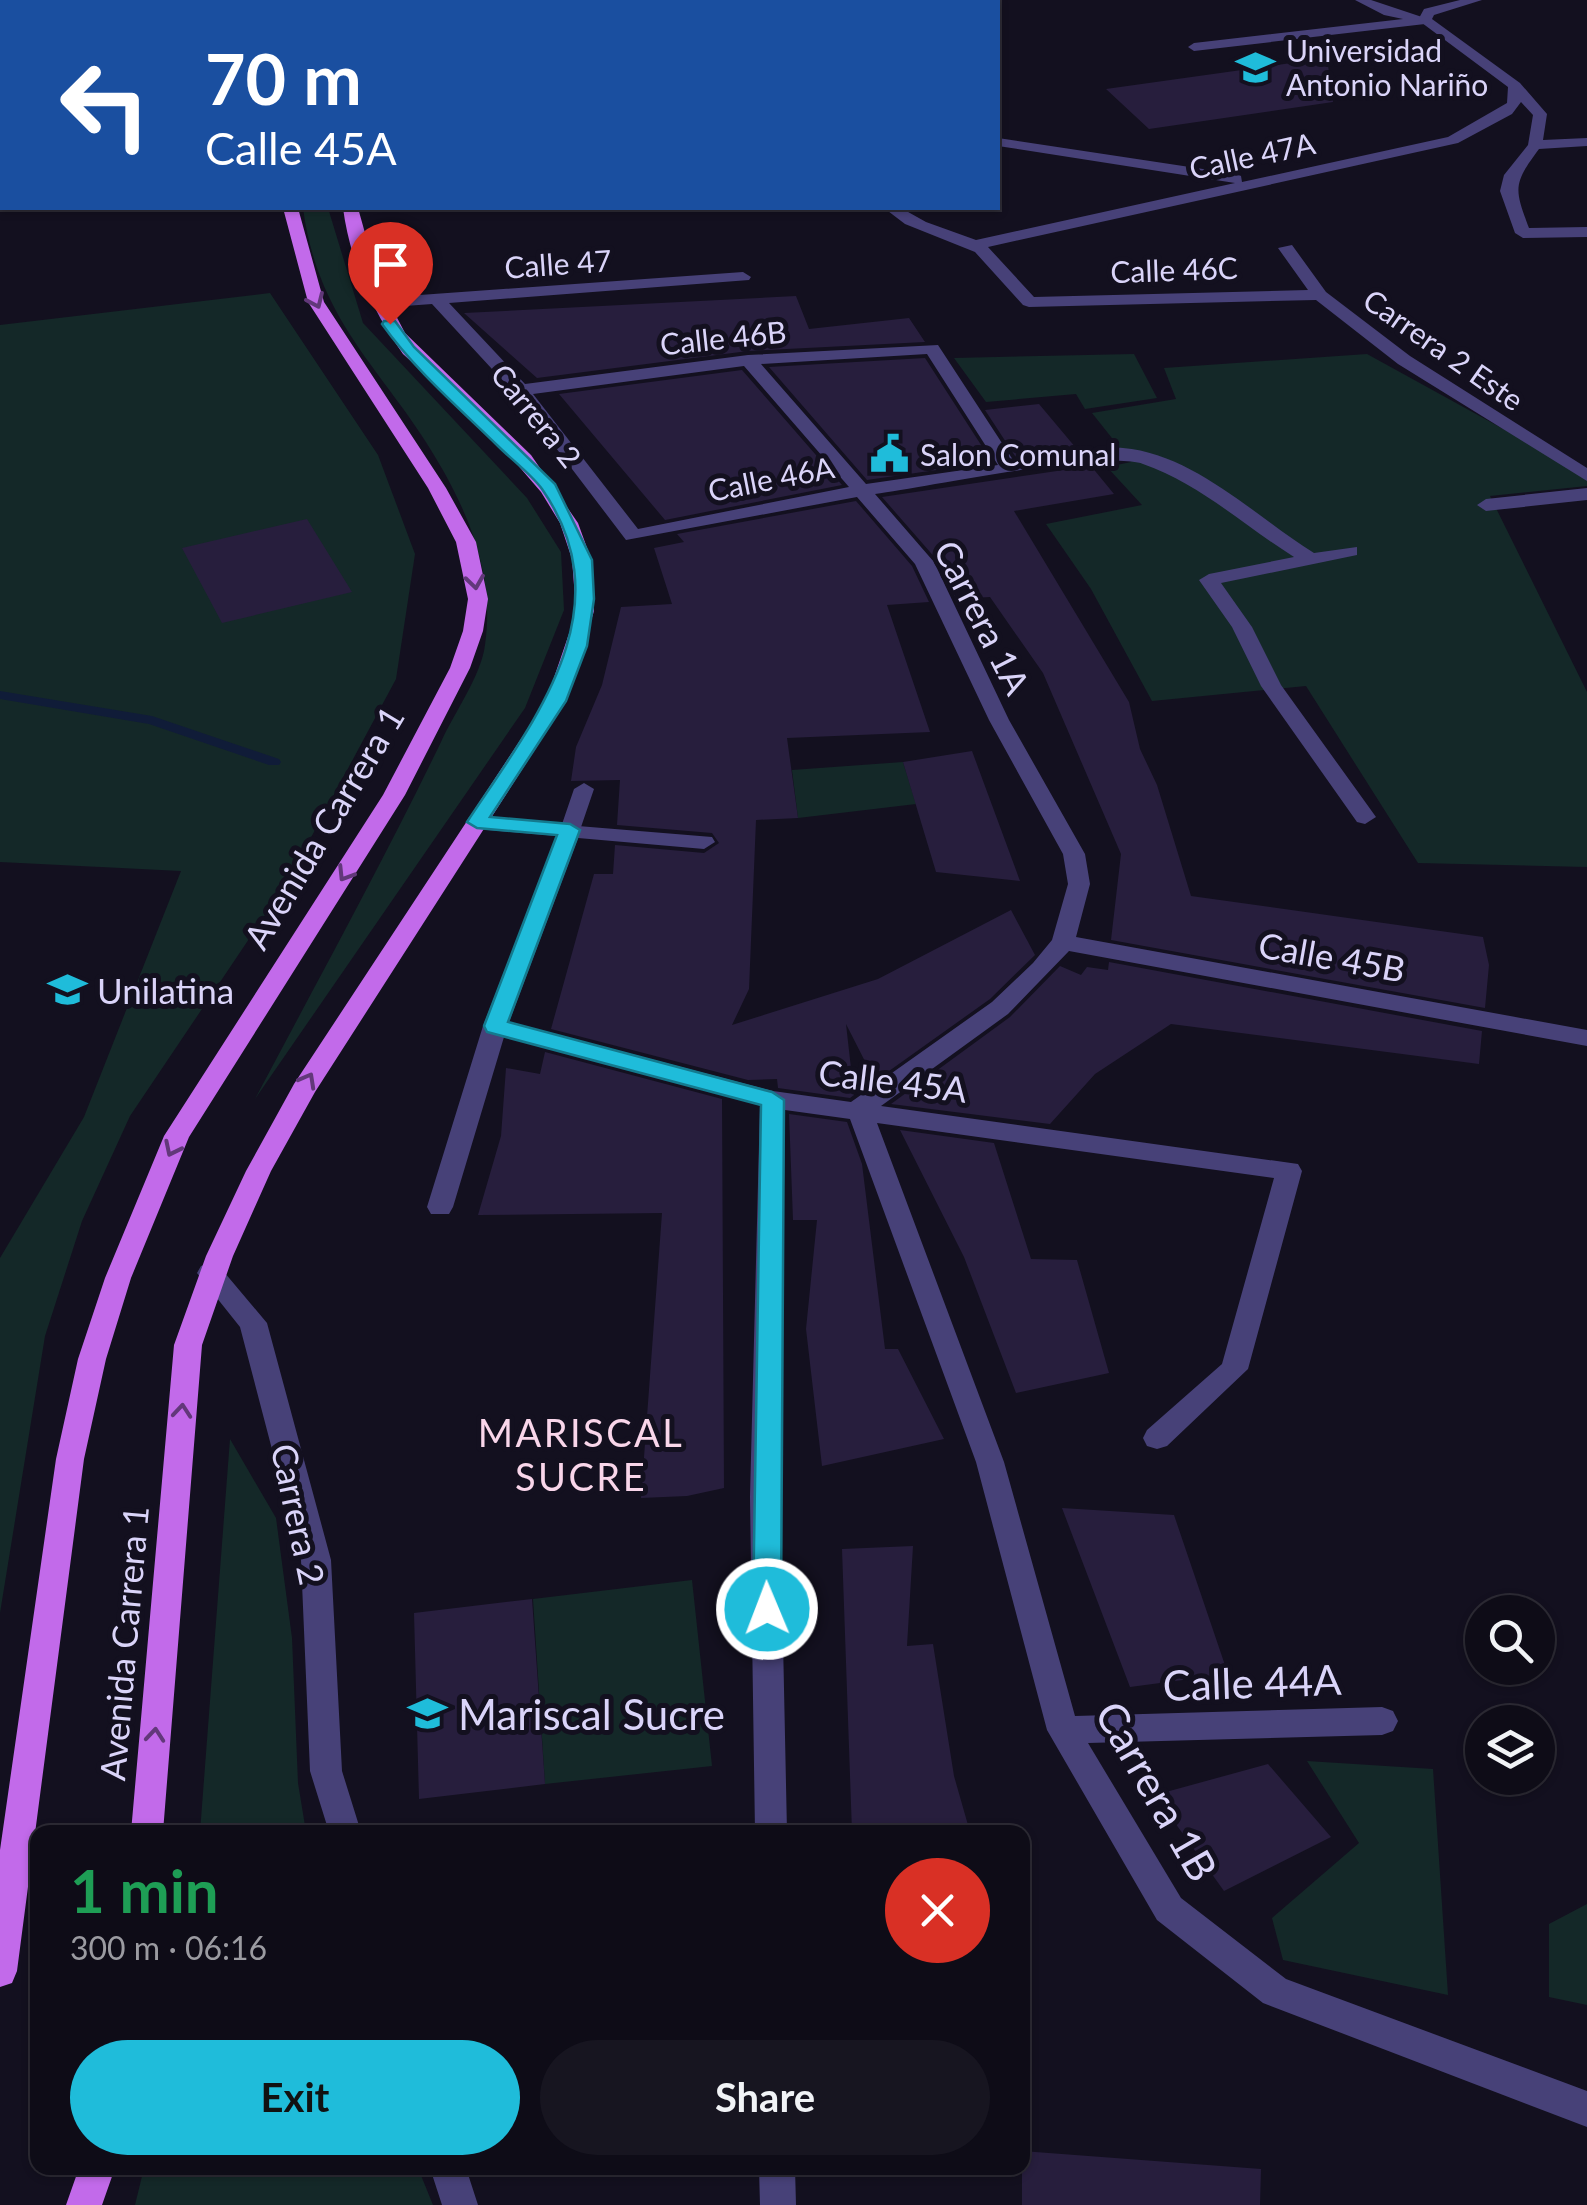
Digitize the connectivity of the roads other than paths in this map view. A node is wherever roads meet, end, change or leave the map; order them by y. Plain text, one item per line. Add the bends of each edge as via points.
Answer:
1 (1361, 0) edge
2 (1474, 0) edge
3 (1425, 20) junction
4 (1194, 47) dead end
5 (1515, 86) junction
6 (1000, 142) edge
7 (1587, 142) edge
8 (1534, 146) junction
9 (1256, 182) junction
10 (291, 210) edge
11 (351, 210) edge
12 (894, 210) edge
13 (1587, 232) edge
14 (975, 245) junction
15 (1286, 248) dead end
16 (742, 277) dead end
17 (1320, 295) junction
18 (436, 300) junction
19 (378, 304) junction
20 (748, 360) junction
21 (521, 390) junction
22 (1009, 468) junction
23 (1587, 476) edge
24 (864, 490) junction
25 (1587, 494) edge
26 (1486, 505) dead end
27 (633, 536) joint
28 (1350, 551) dead end
29 (1309, 558) junction
30 (584, 789) dead end
31 (1364, 817) dead end
32 (477, 822) junction
33 (570, 830) junction
34 (704, 842) dead end
35 (1064, 942) junction
36 (495, 1026) junction
37 (1587, 1038) edge
38 (772, 1100) junction
39 (859, 1109) junction
40 (440, 1207) dead end
41 (210, 1273) junction
42 (1156, 1438) dead end
43 (1382, 1721) dead end
44 (1063, 1730) junction
45 (148, 1825) edge
46 (343, 1825) edge
47 (771, 1825) edge
48 (0, 1970) edge
49 (1587, 2109) edge
50 (95, 2175) edge
51 (450, 2175) edge
52 (777, 2175) edge
53 (84, 2205) edge
54 (460, 2205) edge
55 (778, 2205) edge

1 - 3 lane
2 - 3 street via 1429,12
3 - 4 lane
3 - 5 street
5 - 8 street via 1540,114
5 - 9 street, Calle 47A via 1507,111 1453,140
6 - 9 street
7 - 8 street
8 - 13 street via 1508,191 1523,233
9 - 14 street, Calle 47A
10 -> 48 main road, Avenida Carrera 1 via 316,302 466,542 478,599 473,631 394,795 178,1136 118,1278 70,1459
11 - 19 main road, Avenida Carrera 1
12 - 14 street via 910,223
14 - 17 street, Calle 46C via 1029,302
15 - 17 street, Carrera 2 Este
16 - 18 street, Calle 47
17 - 23 street, Carrera 2 Este via 1469,405
18 - 19 street, Calle 47
18 - 21 street, Carrera 2
19 - 32 main road, Avenida Carrera 1 via 409,350 549,487 583,560 578,646 556,701
20 - 21 street, Calle 46B
20 - 22 street, Calle 46B via 932,349
20 - 24 street, Carrera 1A
21 - 27 street, Carrera 2
22 - 24 street, Calle 46A
22 - 29 street, Calle 46A via 1121,453 1147,456
24 - 27 street, Calle 46A
24 - 35 street, Carrera 1A via 924,562 998,720 1074,854 1079,884
25 - 26 street
28 - 29 street
29 - 31 street via 1209,580 1272,686
30 - 33 lane
32 - 33 street
41 -> 32 main road, Avenida Carrera 1 via 330,1040
33 - 34 street
33 - 36 street
35 - 37 street, Calle 45B
35 - 39 street via 1000,1008
36 - 38 street, Calle 45A
36 - 40 street
38 - 39 street, Calle 45A
38 - 47 street via 765,1498
39 - 42 street, Calle 45A via 1289,1170 1234,1369
39 - 44 street, Carrera 1B via 990,1462
45 -> 41 main road, Avenida Carrera 1 via 188,1345
41 - 46 street, Carrera 2 via 253,1323 316,1560 326,1771
43 - 44 street, Calle 44A
44 - 49 street, Carrera 1B via 1169,1909 1275,1991
50 - 53 main road
51 - 54 street
52 - 55 street

